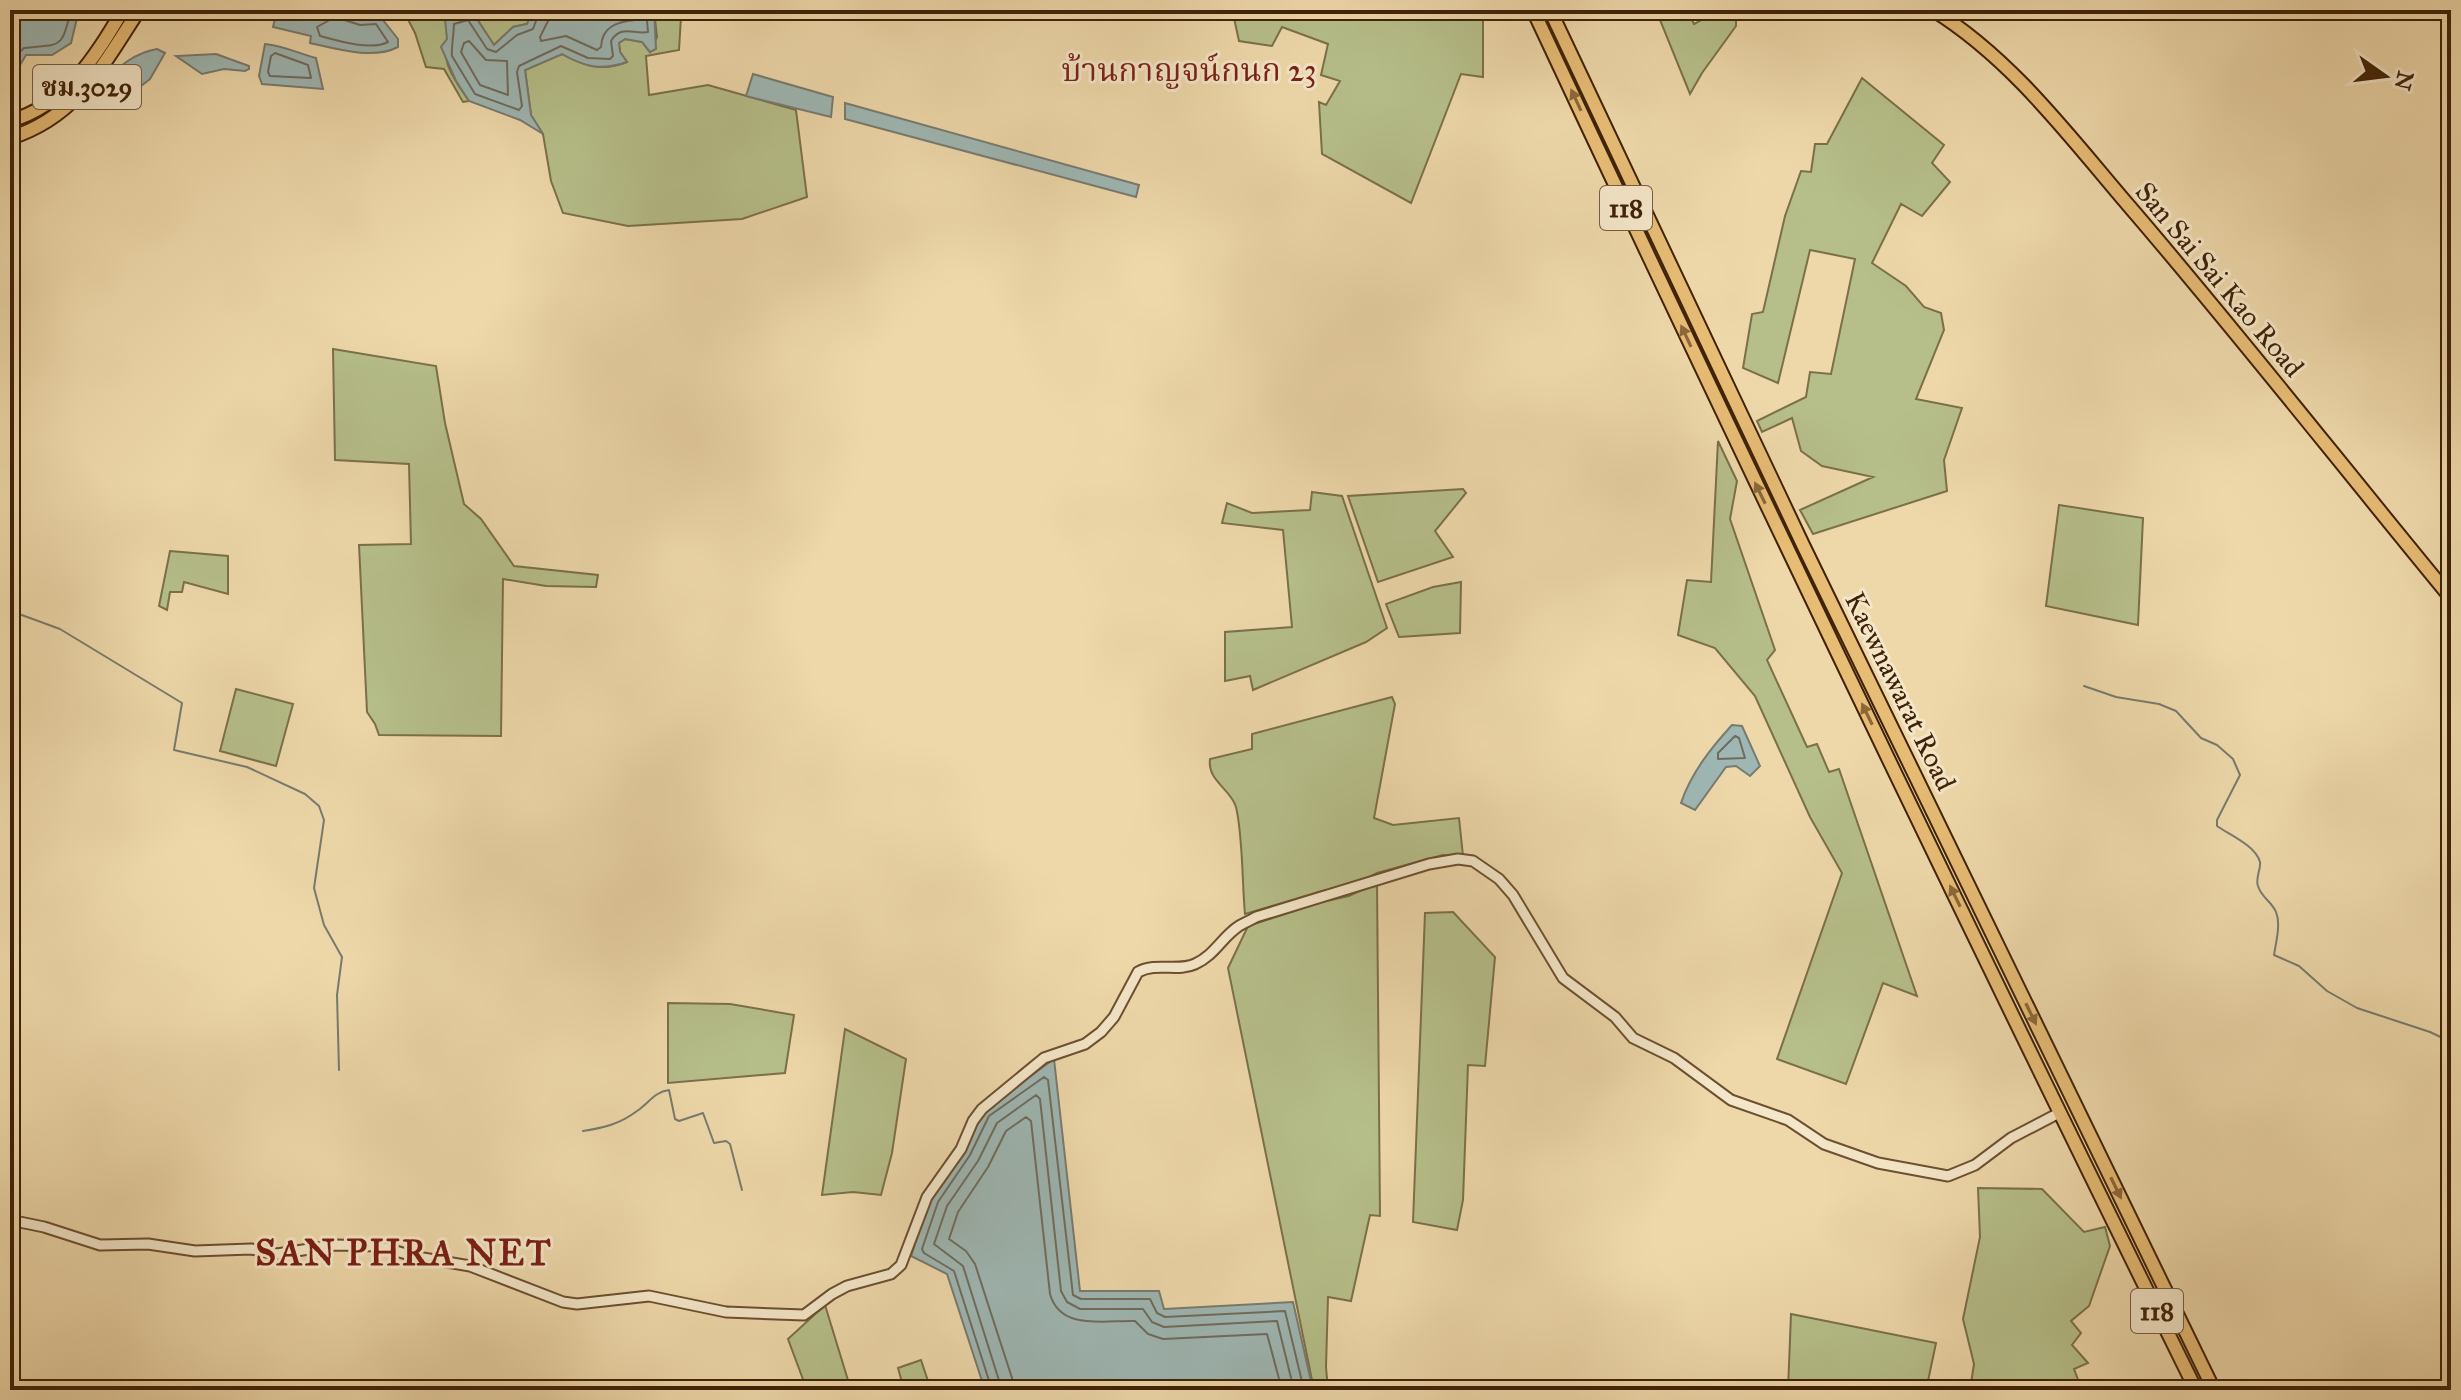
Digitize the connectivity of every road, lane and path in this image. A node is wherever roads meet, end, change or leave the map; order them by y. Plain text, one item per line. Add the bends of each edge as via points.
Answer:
1 (123, 10) edge
2 (139, 10) edge
3 (1533, 10) edge
4 (1550, 10) edge
5 (1933, 10) edge
6 (10, 121) edge
7 (10, 138) edge
8 (2451, 598) edge
9 (1997, 944) junction
10 (1982, 952) junction
11 (2004, 958) junction
12 (1989, 966) junction
13 (2059, 1113) junction
14 (10, 1220) edge
15 (2196, 1390) edge
16 (2214, 1390) edge

1 - 6 main road, ชม.3029 via 67,89 49,104
2 - 7 main road, ชม.3029 via 78,98 41,125
10 -> 3 main road, Kaewnawarat Road / 118
4 - 9 main road, Kaewnawarat Road / 118
5 - 8 main road, San Sai Sai Kao Road via 1984,47 2049,113
9 - 10 main road
9 - 11 main road, Kaewnawarat Road
10 - 12 main road, Kaewnawarat Road
11 - 12 main road
11 -> 16 main road, Kaewnawarat Road / 118
12 - 13 main road, Kaewnawarat Road / 118
13 - 14 street via 1948,1176 1878,1163 1824,1144 1795,1124 1731,1100 1674,1058 1633,1038 1557,971 1499,879 1473,861 1458,859 1256,917 1192,966 1138,972 1101,1032 1085,1044 1044,1058 982,1109 927,1197 901,1265 891,1274 847,1286 804,1315 726,1312 649,1296 563,1302 470,1266 378,1246 335,1245 277,1254 100,1245
13 - 15 main road, Kaewnawarat Road / 118

